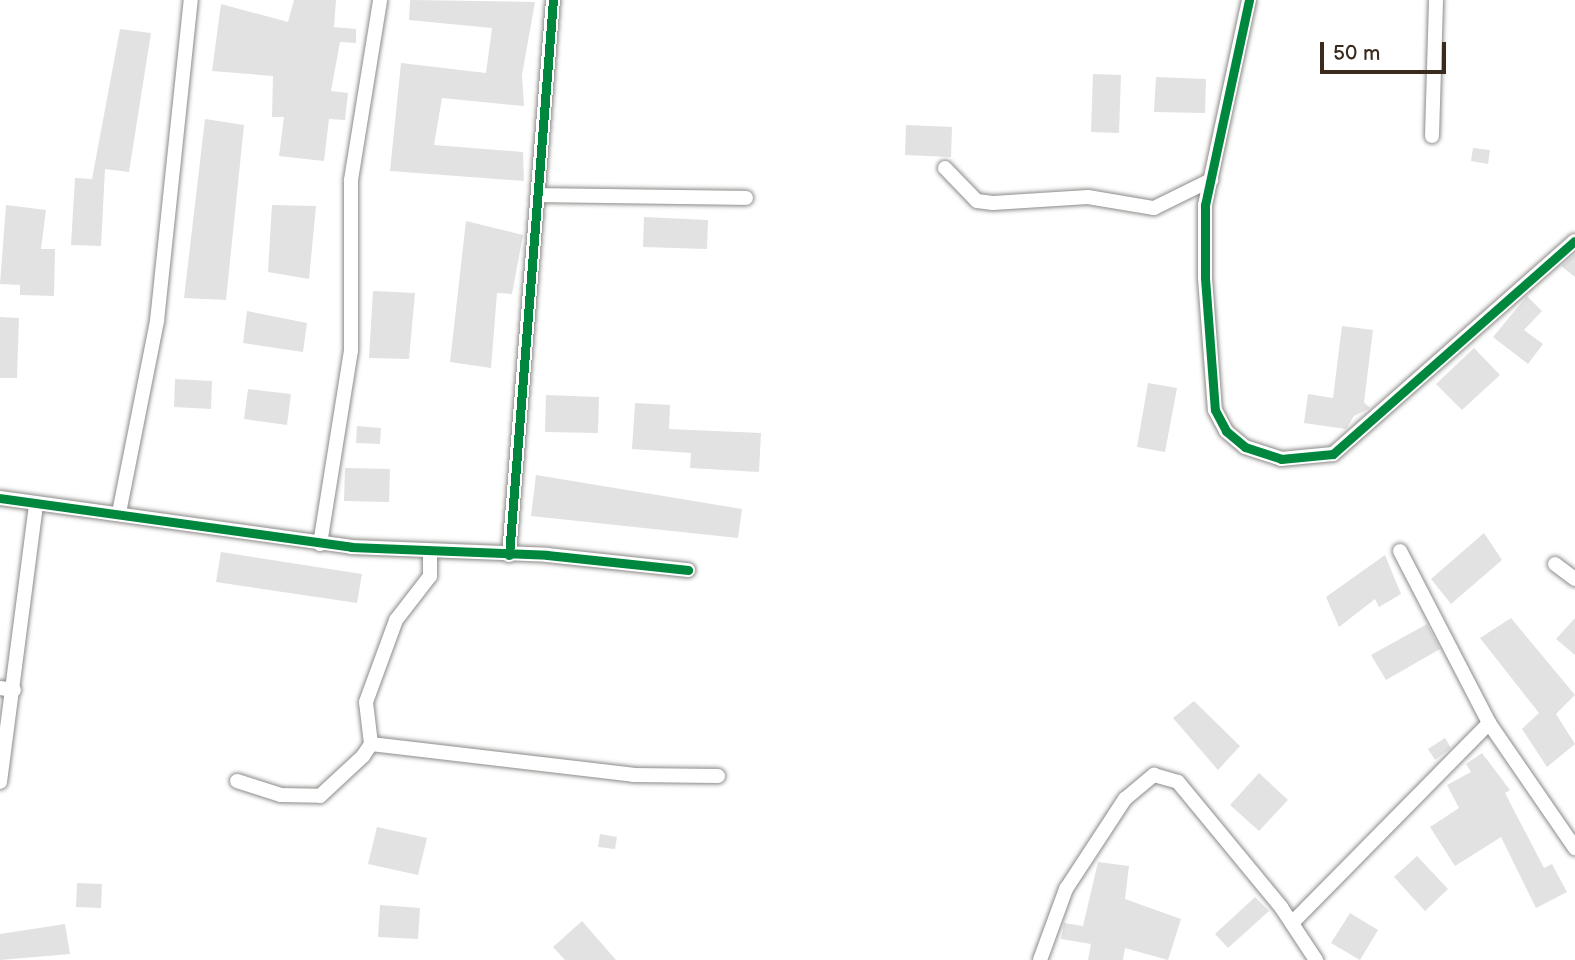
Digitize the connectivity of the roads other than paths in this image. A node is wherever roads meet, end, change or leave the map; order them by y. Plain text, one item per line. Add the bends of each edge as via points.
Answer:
1 (191, 0) edge
2 (380, 0) edge
3 (552, 0) edge
4 (1249, 0) edge
5 (1436, 0) edge
6 (1432, 136) dead end
7 (945, 168) dead end
8 (1211, 180) junction
9 (539, 195) junction
10 (746, 198) dead end
11 (1575, 241) edge
12 (0, 498) edge
13 (36, 504) junction
14 (120, 513) junction
15 (320, 544) junction
16 (1399, 551) dead end
17 (430, 553) junction
18 (509, 555) junction
19 (1555, 564) dead end
20 (688, 570) dead end
21 (1575, 579) edge
22 (7, 689) edge
23 (1489, 723) junction
24 (371, 744) junction
25 (718, 776) dead end
26 (0, 782) edge
27 (237, 782) dead end
28 (1575, 848) edge
29 (1292, 923) junction
30 (1040, 960) edge
31 (1316, 960) edge

1 - 14 street via 157,321
2 - 15 street via 351,180 351,350
3 - 9 street
4 - 8 street
5 - 6 street
7 - 8 street via 970,195 993,203 1087,197 1154,208
8 - 11 street via 1205,278 1215,410 1245,447 1281,459 1308,461 1354,441
9 - 10 street
9 - 18 street
12 - 13 street
13 - 14 street
13 - 22 street
14 - 15 street
15 - 17 street
16 - 23 street
17 - 18 street
17 - 24 street via 430,576 396,620 366,702
18 - 20 street
19 - 21 street
22 - 26 street
23 - 28 street
23 - 29 street
24 - 25 street via 633,775
24 - 27 street via 320,796 281,795
29 - 30 street via 1178,782 1154,775 1125,799 1066,889
29 - 31 street

